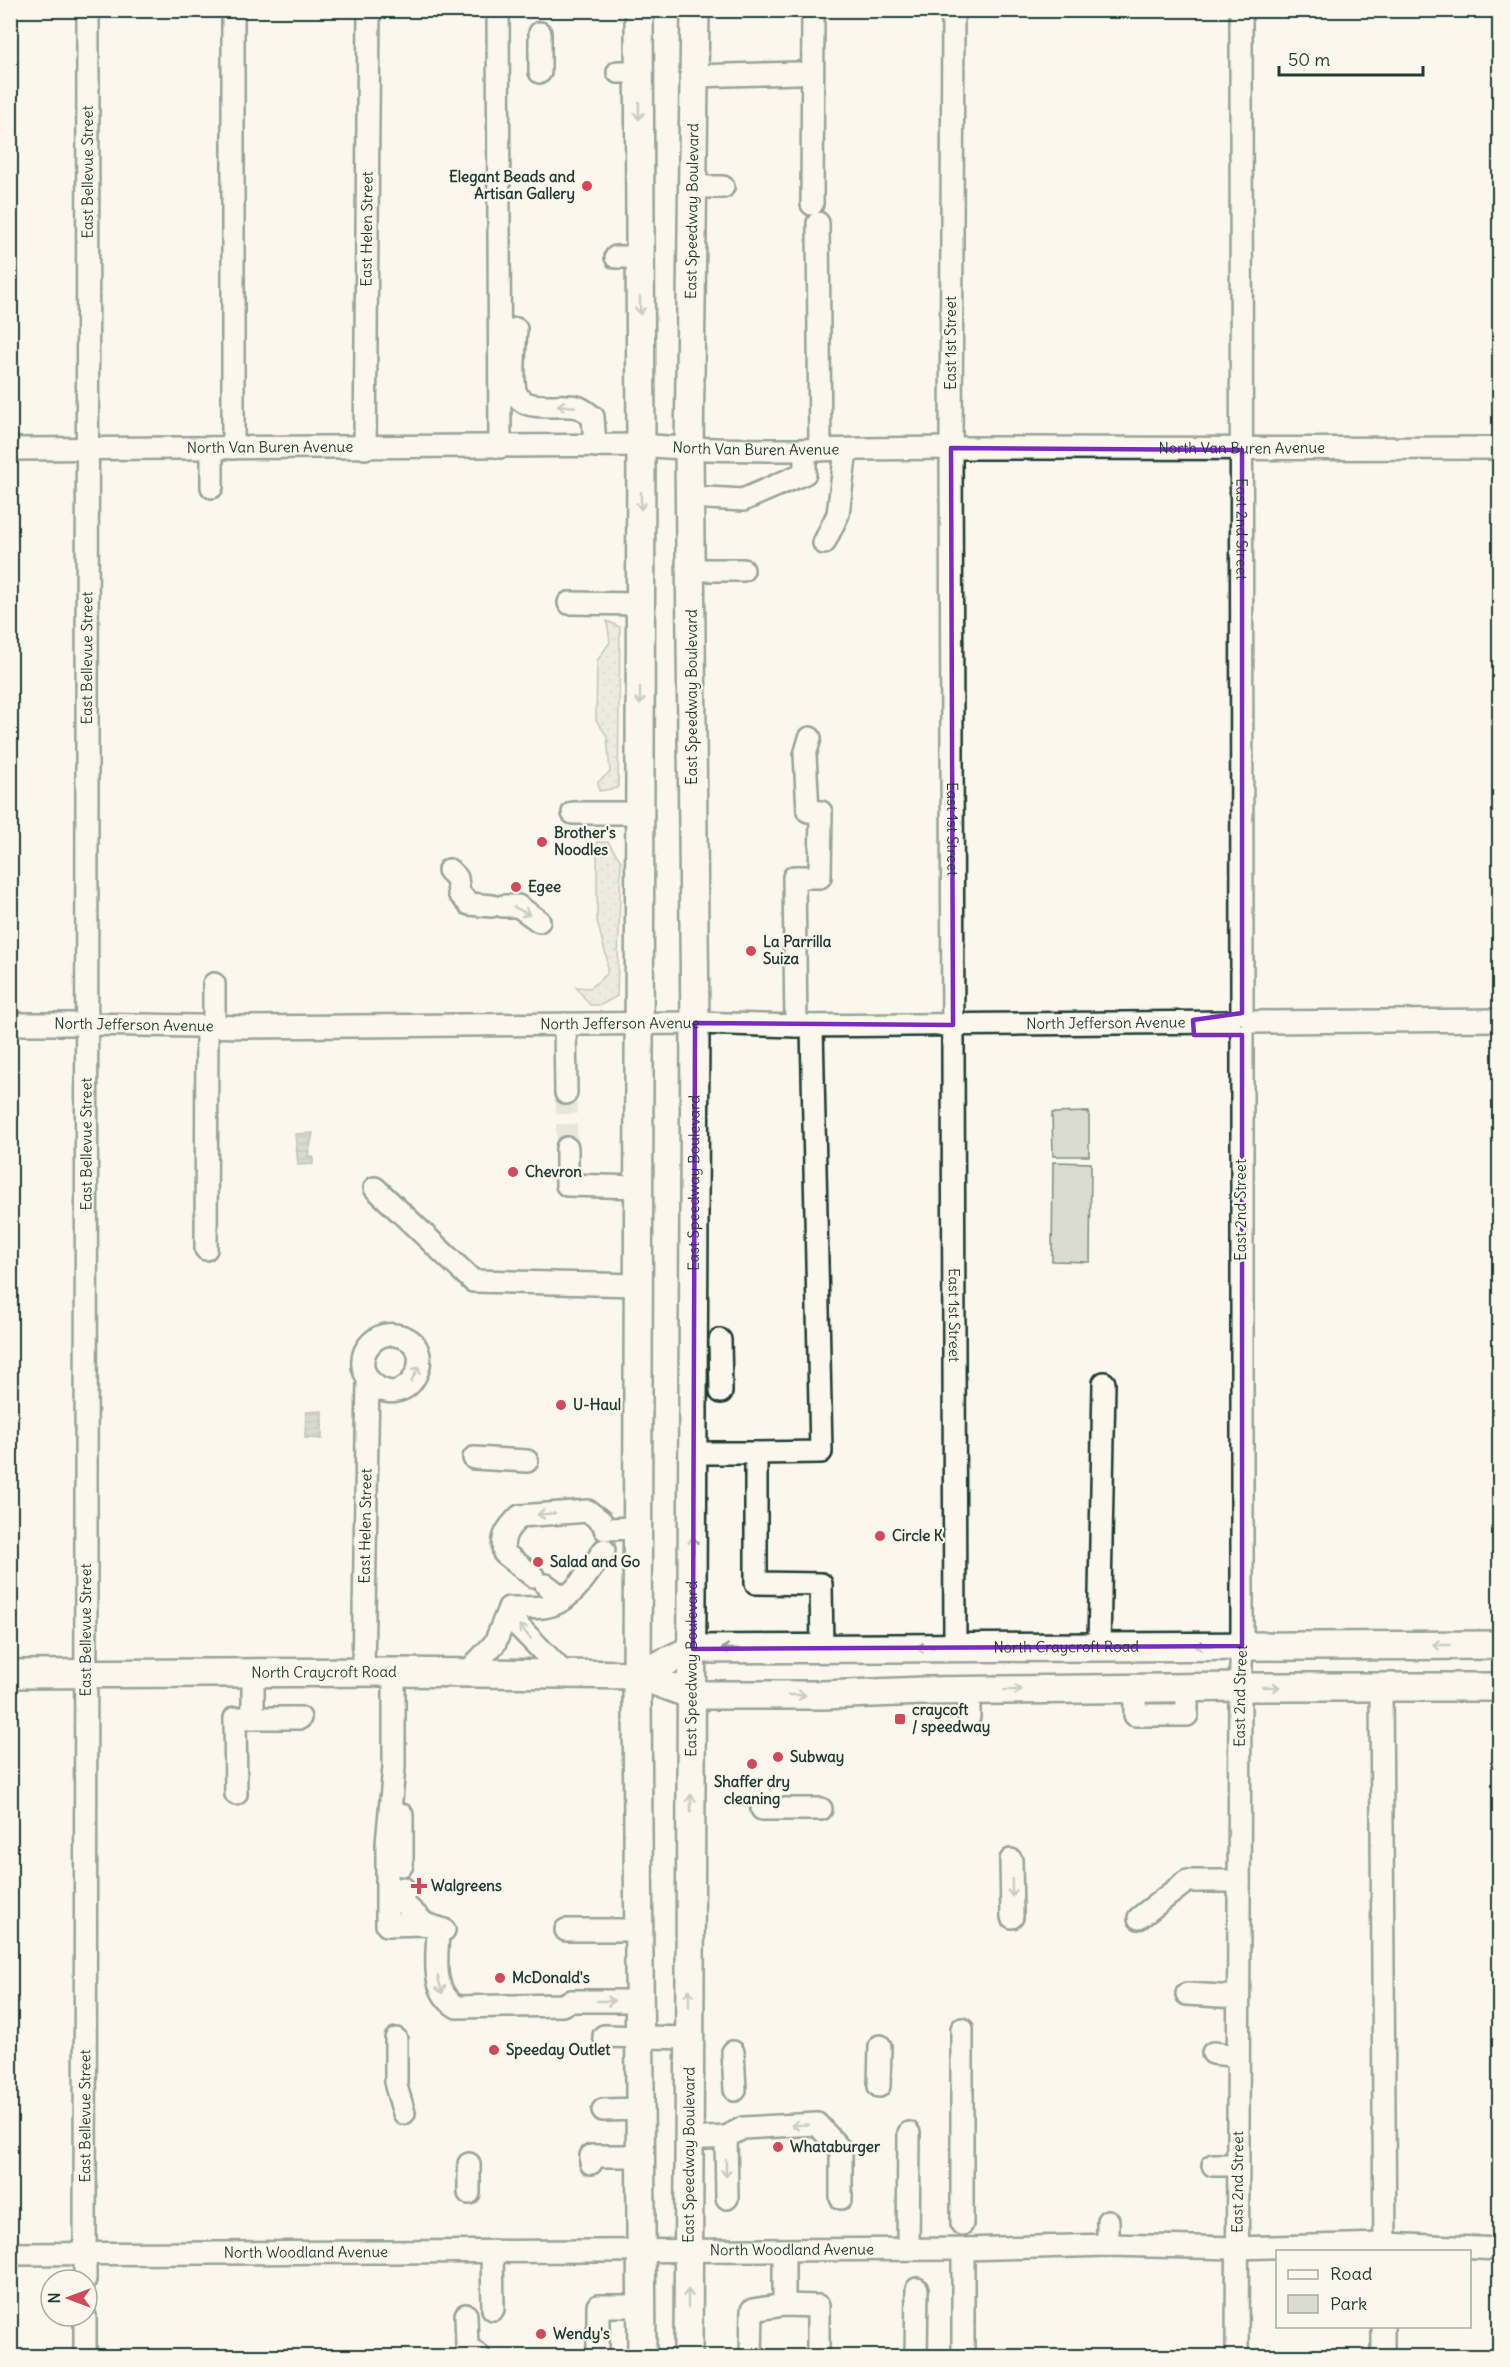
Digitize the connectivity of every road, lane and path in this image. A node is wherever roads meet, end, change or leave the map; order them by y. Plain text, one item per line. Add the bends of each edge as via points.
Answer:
1 (88, 10) edge
2 (233, 10) edge
3 (369, 10) edge
4 (498, 10) edge
5 (639, 10) edge
6 (695, 10) edge
7 (813, 10) edge
8 (953, 10) edge
9 (1241, 10) edge
10 (540, 33) dead end
11 (540, 72) dead end
12 (798, 73) dead end
13 (694, 76) junction
14 (693, 187) junction
15 (723, 187) dead end
16 (516, 329) dead end
17 (641, 445) junction
18 (595, 446) junction
19 (500, 447) junction
20 (212, 448) junction
21 (233, 448) junction
22 (365, 448) junction
23 (951, 448) junction
24 (1500, 448) edge
25 (10, 449) edge
26 (88, 449) junction
27 (689, 450) junction
28 (813, 450) junction
29 (846, 450) junction
30 (1242, 450) junction
31 (212, 488) dead end
32 (690, 497) junction
33 (824, 543) dead end
34 (692, 570) junction
35 (743, 570) dead end
36 (569, 603) dead end
37 (640, 604) junction
38 (810, 738) dead end
39 (573, 813) dead end
40 (639, 813) junction
41 (449, 870) dead end
42 (539, 921) dead end
43 (214, 984) dead end
44 (1500, 1020) edge
45 (86, 1023) junction
46 (639, 1023) junction
47 (694, 1023) junction
48 (1241, 1023) junction
49 (10, 1024) edge
50 (565, 1024) junction
51 (953, 1025) junction
52 (211, 1026) junction
53 (804, 1026) junction
54 (566, 1093) tunnel mouth
55 (567, 1148) tunnel mouth
56 (638, 1187) junction
57 (375, 1188) dead end
58 (207, 1249) dead end
59 (638, 1286) junction
60 (720, 1340) dead end
61 (368, 1379) dead end
62 (1104, 1383) dead end
63 (721, 1392) dead end
64 (693, 1453) junction
65 (756, 1453) junction
66 (474, 1458) dead end
67 (527, 1461) dead end
68 (638, 1528) junction
69 (603, 1533) junction
70 (564, 1599) junction
71 (509, 1608) junction
72 (1500, 1645) edge
73 (1242, 1646) junction
74 (1099, 1647) junction
75 (955, 1648) junction
76 (693, 1649) junction
77 (822, 1649) junction
78 (394, 1672) junction
79 (253, 1673) junction
80 (363, 1673) junction
81 (467, 1673) junction
82 (10, 1674) edge
83 (86, 1674) junction
84 (565, 1674) junction
85 (638, 1675) junction
86 (1240, 1687) junction
87 (1500, 1687) edge
88 (1187, 1688) junction
89 (1381, 1688) junction
90 (969, 1690) junction
91 (692, 1695) junction
92 (1135, 1702) junction
93 (969, 1717) dead end
94 (253, 1718) junction
95 (300, 1718) dead end
96 (394, 1767) junction
97 (236, 1794) dead end
98 (762, 1809) dead end
99 (821, 1809) dead end
100 (1011, 1860) dead end
101 (402, 1864) dead end
102 (1239, 1881) junction
103 (403, 1888) dead end
104 (1012, 1917) dead end
105 (1139, 1918) dead end
106 (436, 1927) junction
107 (566, 1929) dead end
108 (640, 1930) junction
109 (1187, 1994) dead end
110 (1237, 1997) junction
111 (640, 2001) junction
112 (962, 2029) dead end
113 (604, 2036) dead end
114 (640, 2036) junction
115 (396, 2038) dead end
116 (688, 2038) junction
117 (880, 2046) dead end
118 (733, 2052) dead end
119 (1213, 2054) dead end
120 (1238, 2056) junction
121 (879, 2086) dead end
122 (735, 2090) dead end
123 (641, 2109) junction
124 (603, 2110) dead end
125 (404, 2113) dead end
126 (909, 2133) dead end
127 (726, 2137) junction
128 (688, 2139) junction
129 (641, 2156) junction
130 (591, 2163) dead end
131 (470, 2164) dead end
132 (1213, 2165) dead end
133 (1237, 2165) junction
134 (469, 2193) dead end
135 (727, 2198) dead end
136 (841, 2198) dead end
137 (1108, 2221) dead end
138 (962, 2224) dead end
139 (1108, 2245) junction
140 (1236, 2248) junction
141 (1385, 2248) edge
142 (908, 2249) junction
143 (963, 2249) junction
144 (1500, 2249) edge
145 (642, 2250) junction
146 (688, 2250) junction
147 (784, 2250) junction
148 (492, 2251) junction
149 (85, 2253) junction
150 (10, 2254) edge
151 (85, 2268) edge
152 (917, 2289) dead end
153 (784, 2305) junction
154 (642, 2306) junction
155 (493, 2309) dead end
156 (466, 2315) dead end
157 (85, 2328) edge
158 (1383, 2328) edge
159 (85, 2356) edge
160 (479, 2356) edge
161 (598, 2356) edge
162 (642, 2356) edge
163 (688, 2356) edge
164 (751, 2356) edge
165 (818, 2356) edge
166 (916, 2356) edge
167 (963, 2356) edge
168 (1237, 2356) edge
169 (1383, 2356) edge

1 - 26 street, East Bellevue Street
2 - 21 street
3 - 22 street, East Helen Street
4 - 19 street
5 -> 17 main road via 629,72 628,257
6 - 13 main road, East Speedway Boulevard
7 - 28 street
8 - 23 street, East 1st Street
9 - 30 street, East 2nd Street
10 - 11 street
12 - 13 street
13 - 14 main road, East Speedway Boulevard
14 - 15 street
14 - 27 main road, East Speedway Boulevard
18 -> 16 street via 593,417 580,407 527,405 521,400 515,391
17 - 18 street, North Van Buren Avenue
17 - 27 street, North Van Buren Avenue
17 -> 37 main road
18 - 19 street, North Van Buren Avenue
19 - 22 street, North Van Buren Avenue
20 - 21 street, North Van Buren Avenue
20 - 26 street, North Van Buren Avenue
20 - 31 street
21 - 22 street, North Van Buren Avenue
23 - 29 street, North Van Buren Avenue
23 - 30 street, North Van Buren Avenue
23 - 51 street, East 1st Street
24 - 30 street, North Van Buren Avenue
25 - 26 street, North Van Buren Avenue
26 - 45 street, East Bellevue Street
27 - 28 street, North Van Buren Avenue
27 - 32 main road, East Speedway Boulevard
28 - 29 street, North Van Buren Avenue
28 - 32 street via 805,473 743,500
29 - 33 street via 838,514
30 - 48 street, East 2nd Street
32 - 34 main road, East Speedway Boulevard
34 - 35 street
34 - 47 main road, East Speedway Boulevard
36 - 37 street
37 -> 40 main road
38 - 53 street via 805,755 808,811 821,812 820,877 794,877
39 - 40 street
40 - 46 main road
41 -> 42 street via 457,878 459,893 469,904 518,906
43 - 52 street
44 - 48 street, North Jefferson Avenue
45 - 49 street, North Jefferson Avenue
45 - 52 street, North Jefferson Avenue
45 - 83 street, East Bellevue Street
46 - 47 street, North Jefferson Avenue
46 - 50 street, North Jefferson Avenue
46 - 56 main road
47 - 53 street, North Jefferson Avenue
47 - 64 main road, East Speedway Boulevard
48 - 51 street, North Jefferson Avenue
48 - 73 street, East 2nd Street
50 - 52 street, North Jefferson Avenue
50 - 54 street
51 - 53 street, North Jefferson Avenue
51 - 75 street, East 1st Street
52 - 58 street
53 - 65 street via 821,1452
55 - 56 street via 567,1185
56 - 59 main road
57 - 59 street via 473,1281
59 - 68 main road
60 - 63 street
61 - 80 street, East Helen Street
62 - 74 street
64 - 65 street
76 -> 64 main road, East Speedway Boulevard
65 - 77 street via 756,1583 821,1584
66 - 67 street
68 - 69 street
68 - 85 main road
69 - 70 street via 581,1583
69 -> 70 street via 588,1511 520,1516 506,1531 504,1553
70 - 71 street via 545,1607
71 - 81 street via 495,1644
84 -> 71 street via 519,1627
72 -> 73 main road, North Craycroft Road
73 -> 74 main road, North Craycroft Road
73 - 86 street, East 2nd Street
74 - 75 main road, North Craycroft Road
75 -> 77 main road, North Craycroft Road
77 -> 76 main road, North Craycroft Road
76 - 85 main road, North Craycroft Road
76 - 91 main road, East Speedway Boulevard
78 - 80 main road, North Craycroft Road
78 - 81 main road, North Craycroft Road
78 - 96 street
79 - 80 main road, North Craycroft Road
79 - 83 main road, North Craycroft Road
79 - 94 street
81 - 84 main road, North Craycroft Road
82 - 83 main road, North Craycroft Road
83 - 149 street, East Bellevue Street
84 - 85 main road, North Craycroft Road
85 - 91 main road, North Craycroft Road
85 - 108 main road
86 - 88 main road, North Craycroft Road
86 -> 89 main road, North Craycroft Road
86 - 102 street, East 2nd Street
87 - 89 main road, North Craycroft Road
88 - 92 main road, North Craycroft Road
88 - 92 street via 1187,1715
89 - 141 street
91 -> 90 main road, North Craycroft Road
90 -> 92 main road, North Craycroft Road
90 - 93 street
116 -> 91 main road, East Speedway Boulevard
94 - 95 street
94 - 97 street via 236,1718
96 - 101 street via 402,1813
96 - 106 street via 387,1844 387,1925
98 - 99 street
100 -> 104 street
102 - 105 street via 1187,1881
102 - 110 street, East 2nd Street
103 - 106 street via 403,1903
106 -> 111 street via 438,1983 441,1993 457,2007
107 - 108 street
108 - 111 main road
109 - 110 street
110 - 120 street, East 2nd Street
111 - 114 main road
112 - 138 street
113 - 114 street
114 - 116 street
114 - 123 main road
115 - 125 street via 396,2086
116 - 128 main road, East Speedway Boulevard
117 - 121 street
118 - 122 street
119 - 120 street
120 - 133 street, East 2nd Street
123 - 124 street
123 - 129 main road
126 - 142 street
127 - 128 street
127 -> 135 street
136 -> 127 street via 841,2150 817,2124 743,2128
128 - 146 main road, East Speedway Boulevard
129 - 130 street via 591,2156
129 - 145 main road
131 - 134 street
132 - 133 street
133 - 140 street, East 2nd Street
137 - 139 street
139 - 140 street, North Woodland Avenue
139 - 143 street, North Woodland Avenue
140 - 141 street, North Woodland Avenue
140 - 168 street, East 2nd Street
141 - 144 street, North Woodland Avenue
142 - 143 street, North Woodland Avenue
142 - 147 street, North Woodland Avenue
143 - 167 street
145 - 146 street, North Woodland Avenue
145 - 148 street, North Woodland Avenue
145 - 154 main road
146 - 147 street, North Woodland Avenue
163 -> 146 main road, East Speedway Boulevard
147 - 153 street
148 - 149 street, North Woodland Avenue
148 - 155 street
149 - 150 street, North Woodland Avenue
149 - 151 street, East Bellevue Street
152 - 166 street
153 - 164 street via 752,2310
153 - 165 street via 818,2306
154 - 161 street via 598,2306
154 - 162 main road
156 - 160 street via 467,2346
157 - 159 street
158 - 169 street

